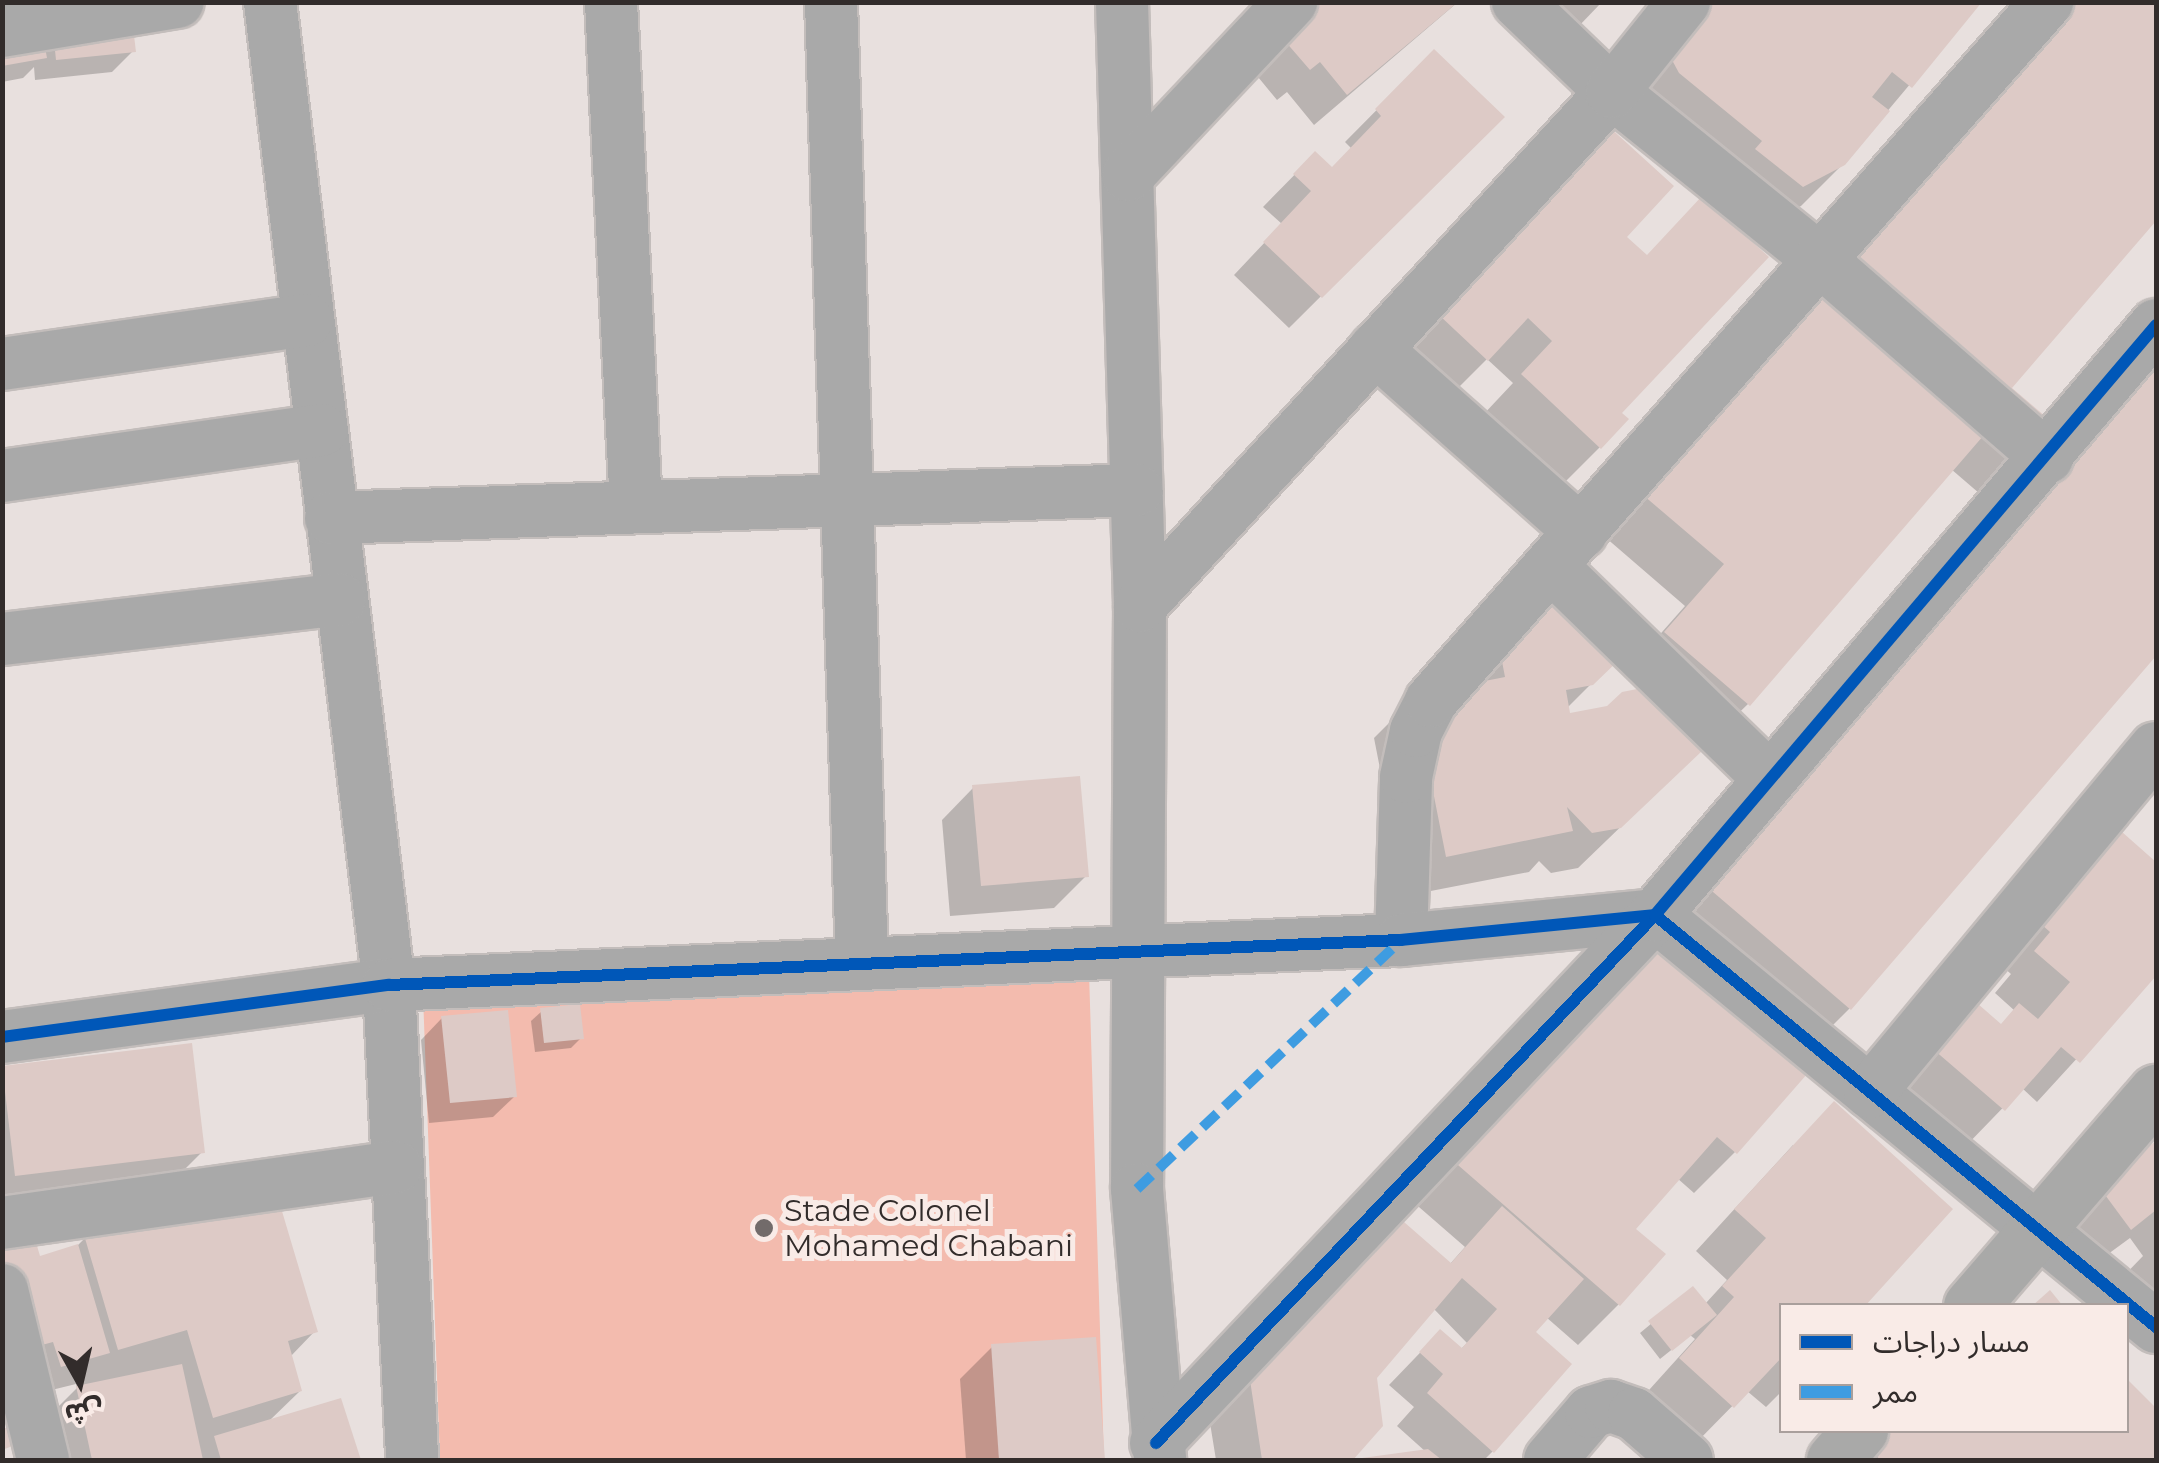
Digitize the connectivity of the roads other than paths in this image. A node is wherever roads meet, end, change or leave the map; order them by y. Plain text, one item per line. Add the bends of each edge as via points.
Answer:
1 (178, 2) edge
2 (270, 2) edge
3 (611, 2) edge
4 (831, 2) edge
5 (1122, 2) edge
6 (1291, 2) edge
7 (1518, 2) edge
8 (1684, 2) edge
9 (2047, 2) edge
10 (2, 31) edge
11 (1612, 92) junction
12 (1128, 175) junction
13 (1820, 260) junction
14 (307, 320) junction
15 (2156, 325) edge
16 (1376, 349) junction
17 (2, 364) edge
18 (322, 430) junction
19 (2047, 457) junction
20 (2, 476) edge
21 (1137, 490) junction
22 (847, 500) junction
23 (636, 507) junction
24 (330, 518) junction
25 (1566, 549) junction
26 (340, 599) junction
27 (1140, 606) junction
28 (2, 638) edge
29 (2152, 764) edge
30 (1770, 779) junction
31 (1655, 915) junction
32 (1402, 940) junction
33 (1140, 950) junction
34 (862, 963) junction
35 (389, 985) junction
36 (2, 1037) edge
37 (1870, 1092) junction
38 (2156, 1092) edge
39 (396, 1167) junction
40 (2, 1222) edge
41 (2036, 1232) junction
42 (2, 1290) edge
43 (1974, 1303) edge
44 (2126, 1303) edge
45 (2129, 1306) edge
46 (2156, 1327) edge
47 (1857, 1433) edge
48 (1158, 1452) edge
49 (42, 1460) edge
50 (412, 1460) edge
51 (1550, 1460) edge
52 (1686, 1460) edge
53 (1834, 1460) edge

1 - 10 street
2 - 14 street
3 - 23 street
4 - 22 street
5 - 12 street
6 - 12 street
7 - 11 street
8 - 11 street
9 - 13 street
11 - 13 street
11 - 16 street
12 - 21 street
13 - 19 street
13 - 25 street
14 - 17 street
14 - 18 street
15 - 19 street
16 - 25 street
16 - 27 street
18 - 20 street
18 - 24 street
19 - 30 street
21 - 22 street
21 - 27 street
22 - 23 street
22 - 34 street
23 - 24 street
24 - 26 street
25 - 30 street
25 - 32 street via 1431,701 1416,731 1406,777
26 - 28 street
26 - 35 street
27 - 33 street
29 - 37 street
30 - 31 street
31 - 32 street
31 - 37 street
31 - 48 street
32 - 33 street
33 - 34 street
33 - 48 street via 1137,1189
34 - 35 street
35 - 36 street
35 - 39 street
37 - 41 street
38 - 41 street
39 - 40 street
39 - 50 street
41 - 43 street
41 - 44 street
42 - 49 street
45 - 46 street
47 - 53 street
51 - 52 street via 1591,1412 1611,1406 1634,1414

